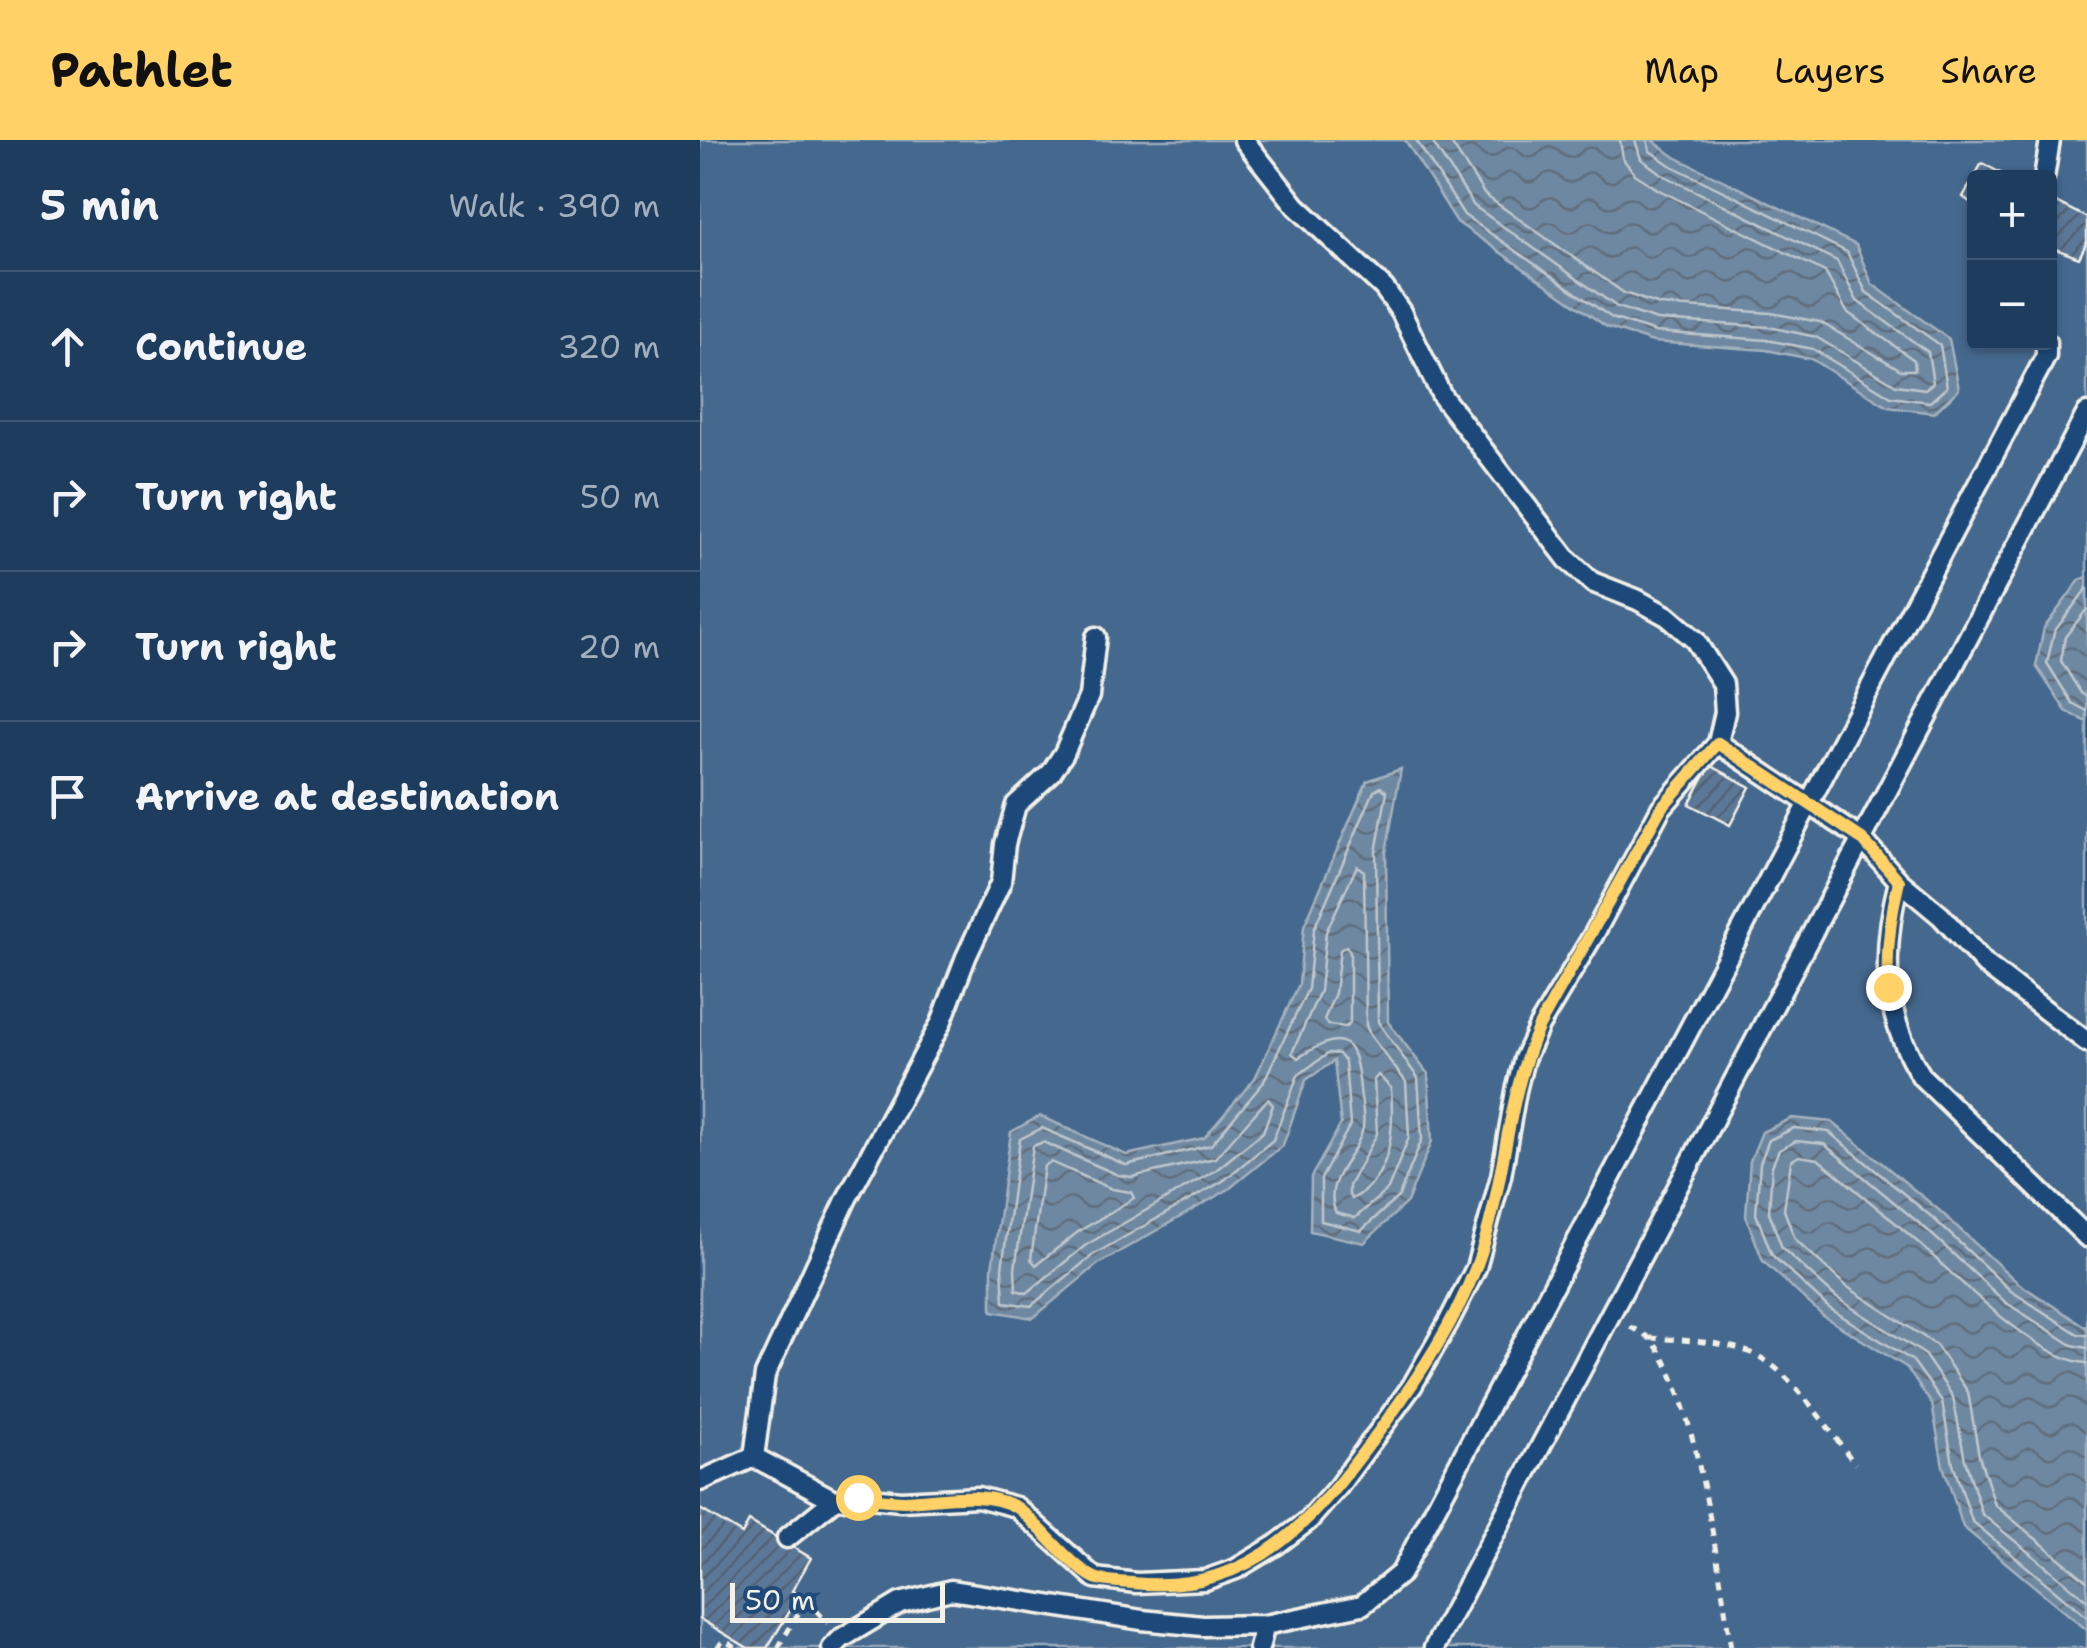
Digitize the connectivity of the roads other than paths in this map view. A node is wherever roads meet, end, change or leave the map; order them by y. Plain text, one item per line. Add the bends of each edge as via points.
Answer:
1 (1244, 140) edge
2 (2050, 140) edge
3 (2048, 170) edge
4 (2046, 350) edge
5 (2087, 414) edge
6 (1096, 637) dead end
7 (1718, 743) junction
8 (1809, 806) junction
9 (1862, 839) junction
10 (1899, 881) junction
11 (2087, 1042) edge
12 (2087, 1238) edge
13 (754, 1457) junction
14 (700, 1480) edge
15 (834, 1500) junction
16 (787, 1538) dead end
17 (1265, 1625) junction
18 (837, 1643) edge
19 (1259, 1648) edge
20 (1434, 1648) edge

1 - 7 lane via 1296,206 1384,288 1442,396 1568,560 1592,582 1667,616 1695,640 1723,684
2 - 3 lane
4 - 8 lane
5 - 9 lane
6 - 13 lane via 1089,696 1064,753 1016,806 1001,882 941,1023 765,1375
7 - 8 lane
7 - 15 lane via 1661,808 1539,1026 1524,1059 1476,1268 1448,1323 1412,1386 1308,1521 1236,1569 1205,1580 1136,1584 1095,1578 1016,1507 978,1498
8 - 9 lane
8 - 17 lane via 1401,1573 1362,1605
9 - 10 lane
9 - 20 lane
10 - 11 lane via 1985,964
10 - 12 lane via 1886,957 1903,1048 1922,1078
13 - 14 lane
13 - 15 lane
15 - 16 lane
17 - 18 lane via 1142,1620 950,1590 900,1603
17 - 19 lane

